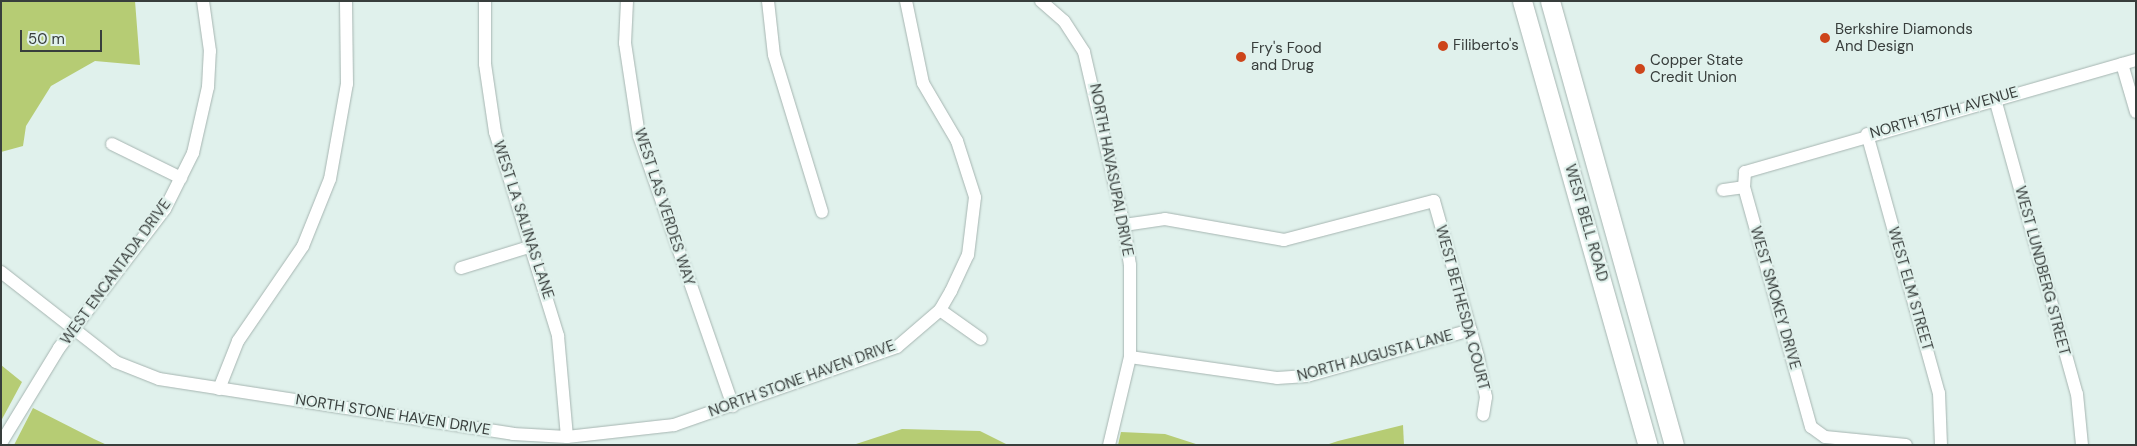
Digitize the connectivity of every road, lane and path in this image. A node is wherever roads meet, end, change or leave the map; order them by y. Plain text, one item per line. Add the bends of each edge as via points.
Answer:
1 (203, 1) edge
2 (346, 1) edge
3 (485, 1) edge
4 (627, 1) edge
5 (768, 1) edge
6 (906, 1) edge
7 (1040, 1) edge
8 (1522, 1) edge
9 (1550, 1) edge
10 (1561, 40) junction
11 (1535, 47) junction
12 (2136, 60) edge
13 (2122, 64) junction
14 (1995, 99) junction
15 (2136, 112) edge
16 (1867, 134) junction
17 (112, 144) dead end
18 (181, 178) junction
19 (1744, 187) junction
20 (1723, 190) dead end
21 (822, 212) dead end
22 (1124, 225) junction
23 (532, 246) junction
24 (461, 268) dead end
25 (1, 272) edge
26 (940, 310) junction
27 (75, 328) junction
28 (1471, 330) junction
29 (981, 339) dead end
30 (1130, 356) junction
31 (220, 389) junction
32 (733, 406) junction
33 (1483, 415) dead end
34 (567, 437) junction
35 (1, 443) edge
36 (1109, 445) edge
37 (1648, 445) edge
38 (1674, 445) edge
39 (1906, 445) edge
40 (1942, 445) edge
41 (2082, 445) edge

1 - 18 street, WEST ENCANTADA DRIVE via 210,51 208,87 193,153
2 - 31 street via 347,84 342,130 330,178 302,246 238,340
3 - 23 street, WEST LA SALINAS LANE via 485,64 495,132
4 - 32 street, WEST LAS VERDES WAY via 626,43 639,136
5 - 21 street via 774,55
6 - 26 street, NORTH STONE HAVEN DRIVE via 923,83 957,141 975,197 968,255
7 - 22 street, NORTH HAVASUPAI DRIVE via 1064,21 1084,52 1094,79
8 - 11 main road, WEST BELL ROAD
9 - 10 main road, WEST BELL ROAD
10 - 11 main road
10 - 38 main road, WEST BELL ROAD
11 - 37 main road, WEST BELL ROAD
12 - 13 street, NORTH 157TH AVENUE
13 - 14 street, NORTH 157TH AVENUE
13 - 15 street
14 - 16 street, NORTH 157TH AVENUE
14 - 41 street, WEST LUNDBERG STREET via 2076,394
16 - 19 street, NORTH 157TH AVENUE via 1751,166 1745,172
16 - 40 street, WEST ELM STREET via 1939,393
17 - 18 street
18 - 27 street, WEST ENCANTADA DRIVE via 165,209
19 - 20 street
19 - 39 street, WEST SMOKEY DRIVE via 1814,432 1825,437
22 - 28 street, WEST BETHESDA COURT via 1165,219 1284,240 1434,201
22 - 30 street, NORTH HAVASUPAI DRIVE via 1130,265
23 - 24 street
23 - 34 street, WEST LA SALINAS LANE via 558,336
25 - 27 street, NORTH STONE HAVEN DRIVE
26 - 29 street
26 - 32 street, NORTH STONE HAVEN DRIVE via 889,350
27 - 31 street, NORTH STONE HAVEN DRIVE via 135,372
27 - 35 street, WEST ENCANTADA DRIVE
28 - 30 street, NORTH AUGUSTA LANE via 1307,376 1277,378
28 - 33 street, WEST BETHESDA COURT via 1486,397
30 - 36 street, NORTH HAVASUPAI DRIVE
31 - 34 street, NORTH STONE HAVEN DRIVE via 513,434
32 - 34 street, NORTH STONE HAVEN DRIVE via 674,425

